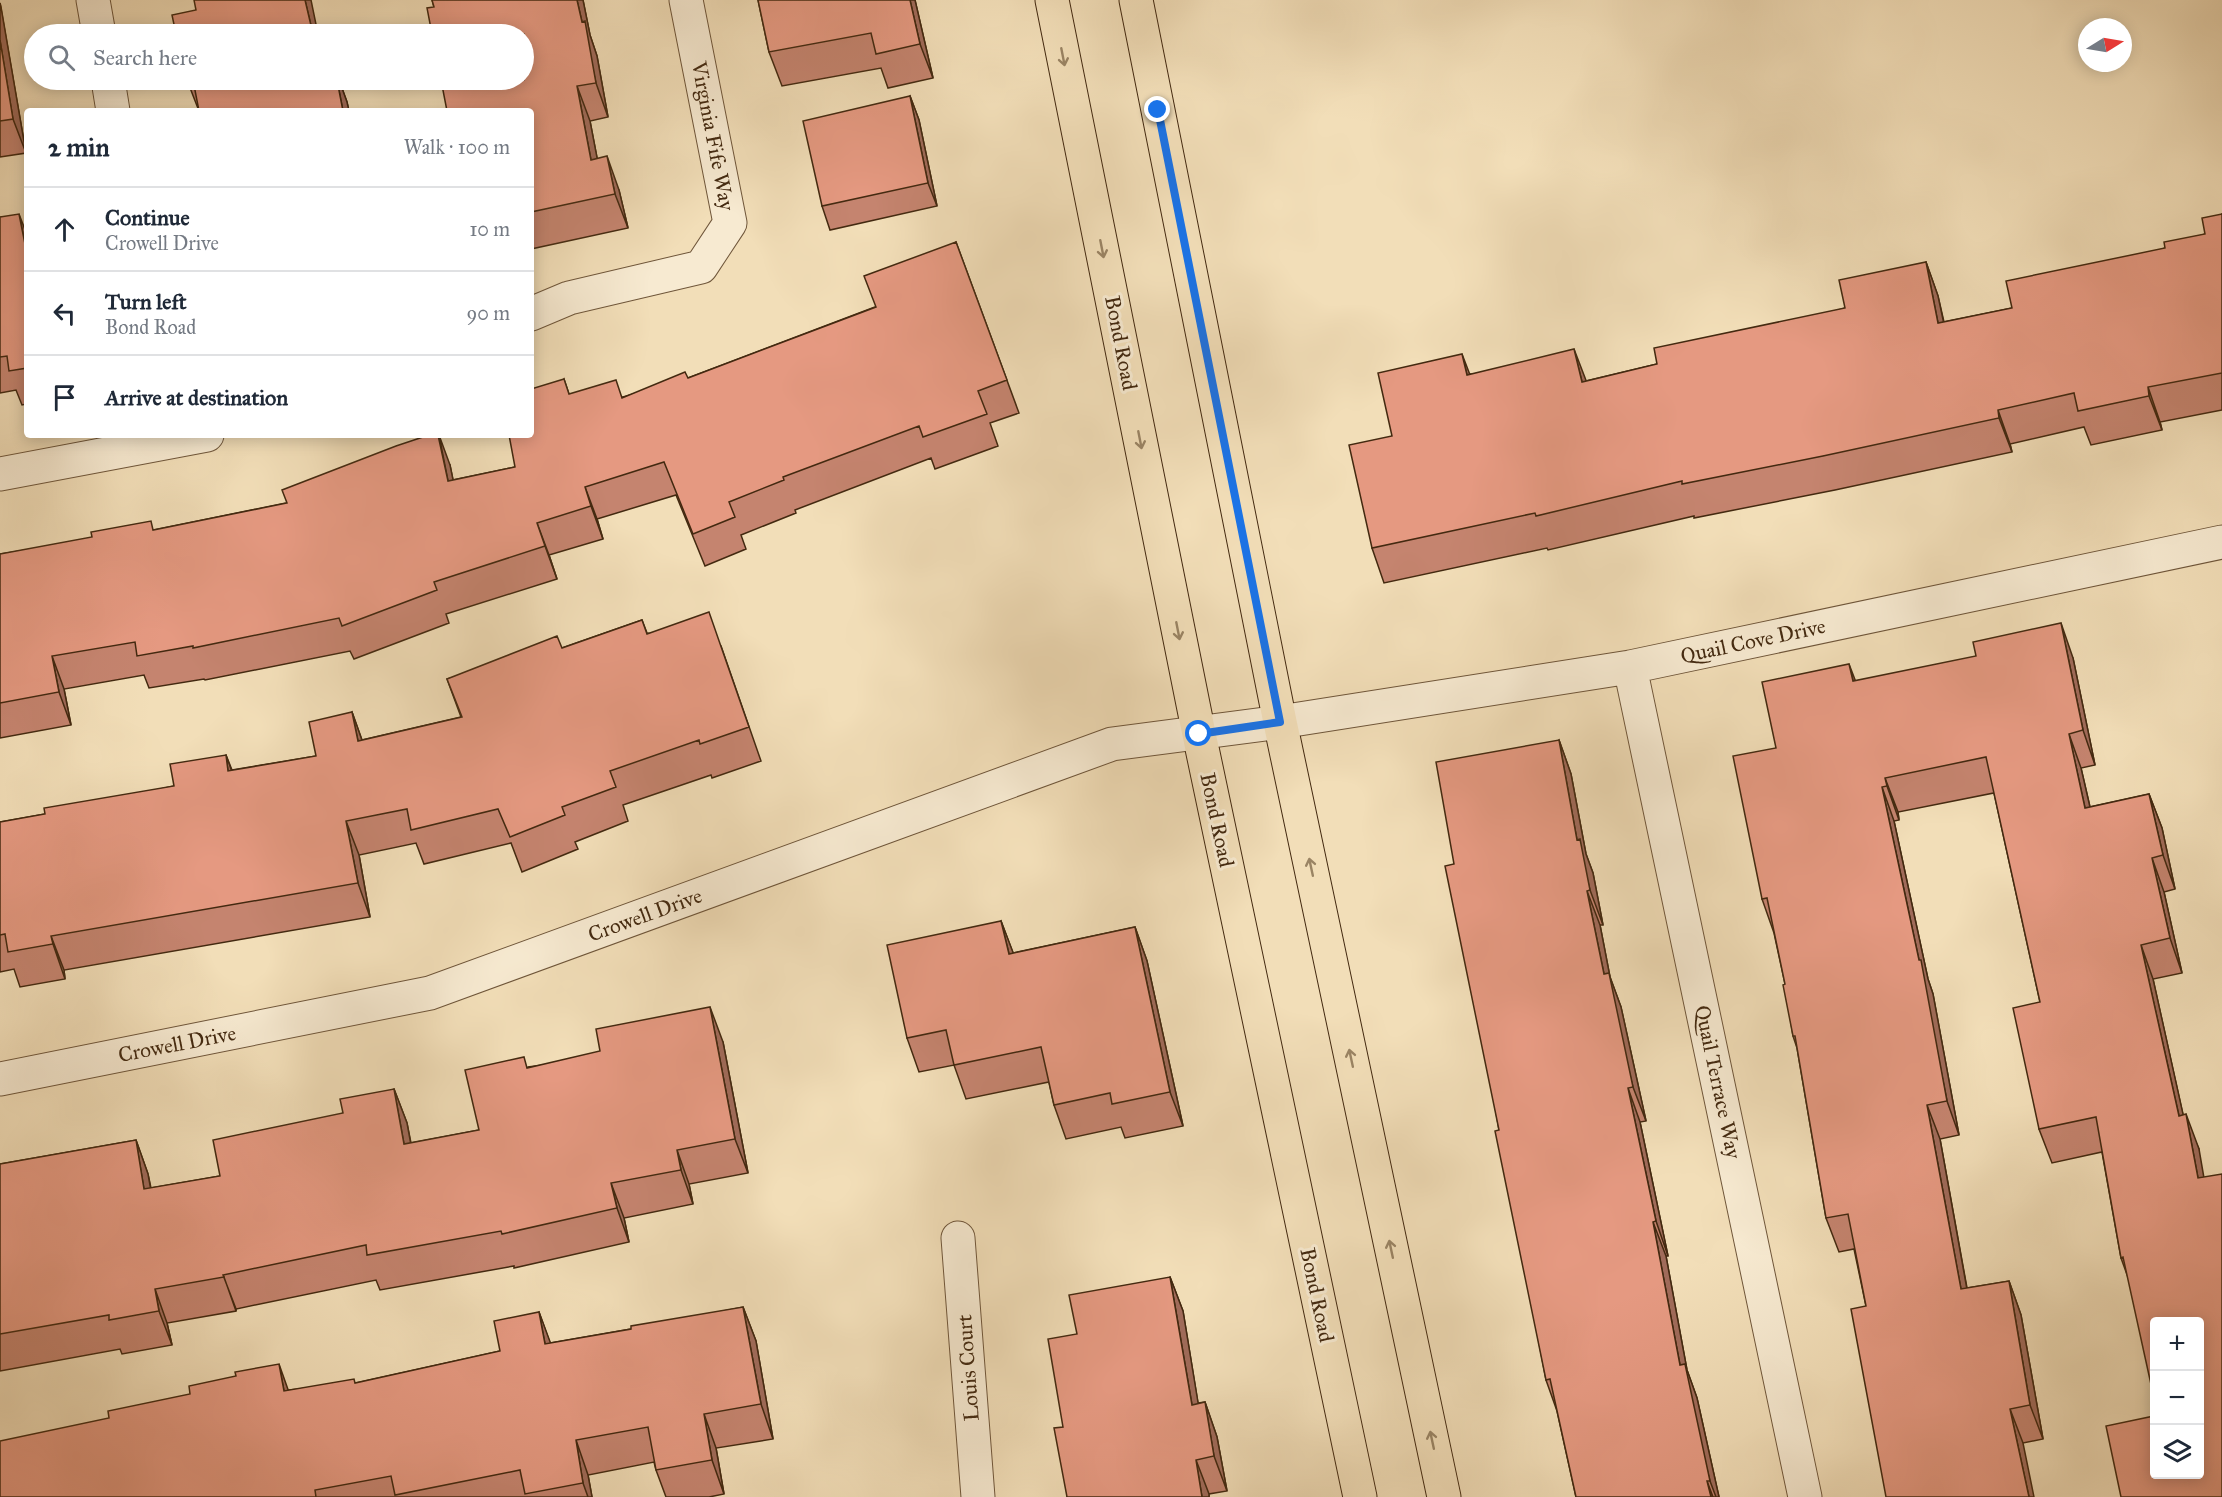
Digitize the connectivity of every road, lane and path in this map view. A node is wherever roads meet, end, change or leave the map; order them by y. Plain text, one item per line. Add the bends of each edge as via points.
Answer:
1 (93, 0) edge
2 (686, 0) edge
3 (1052, 0) edge
4 (1136, 0) edge
5 (97, 24) edge
6 (110, 90) edge
7 (113, 108) edge
8 (534, 313) edge
9 (173, 438) edge
10 (0, 474) edge
11 (2222, 542) edge
12 (1630, 667) junction
13 (1280, 722) junction
14 (1199, 734) junction
15 (0, 1079) edge
16 (958, 1238) dead end
17 (978, 1497) edge
18 (1360, 1497) edge
19 (1444, 1497) edge
20 (1805, 1497) edge

1 - 5 street
2 - 8 street, Virginia Fife Way via 730,223 700,267 569,298
3 -> 14 main road, Bond Road
4 - 13 main road
6 - 7 street
9 - 10 street
11 - 12 street, Quail Cove Drive
12 - 13 street, Quail Cove Drive
12 - 20 street, Quail Terrace Way
13 - 14 street, Crowell Drive
19 -> 13 main road
14 - 15 street, Crowell Drive via 1112,744 430,993
14 - 18 main road, Bond Road
16 - 17 street, Louis Court

